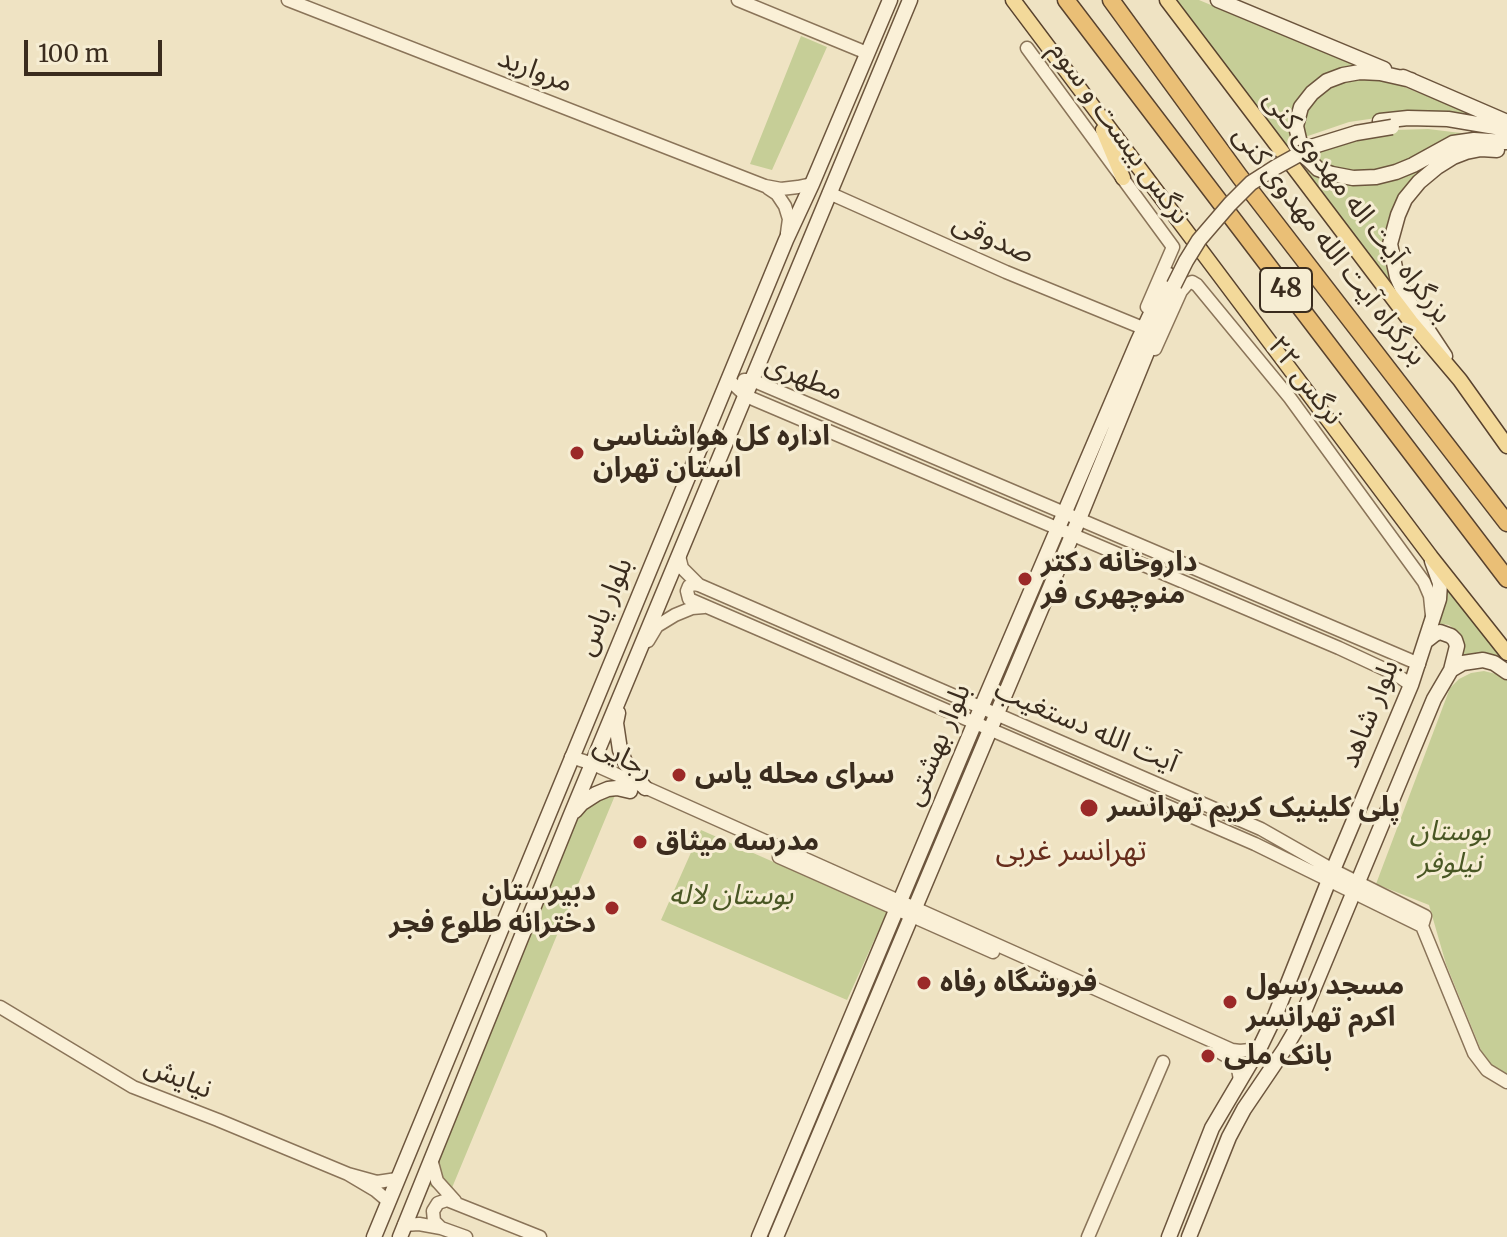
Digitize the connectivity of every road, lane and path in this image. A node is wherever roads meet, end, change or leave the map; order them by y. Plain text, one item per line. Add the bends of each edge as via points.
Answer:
1 (288, 0) edge
2 (738, 0) edge
3 (890, 0) edge
4 (910, 0) edge
5 (1006, 0) edge
6 (1013, 0) edge
7 (1066, 0) edge
8 (1111, 0) edge
9 (1167, 0) edge
10 (1218, 0) edge
11 (1030, 22) junction
12 (1027, 48) dead end
13 (867, 53) junction
14 (1411, 80) junction
15 (1093, 107) junction
16 (1507, 122) edge
17 (1386, 124) junction
18 (1507, 129) edge
19 (1507, 142) edge
20 (1507, 151) edge
21 (1123, 178) junction
22 (812, 184) junction
23 (765, 186) junction
24 (829, 193) junction
25 (786, 240) junction
26 (1172, 280) junction
27 (1138, 326) junction
28 (728, 379) junction
29 (752, 380) junction
30 (1460, 380) junction
31 (1130, 389) junction
32 (746, 396) junction
33 (1111, 405) junction
34 (1507, 446) edge
35 (1072, 516) junction
36 (1507, 523) edge
37 (1065, 532) junction
38 (679, 556) junction
39 (1431, 557) junction
40 (1507, 579) edge
41 (699, 585) junction
42 (708, 606) junction
43 (1431, 622) junction
44 (1426, 641) junction
45 (1394, 653) junction
46 (1507, 653) edge
47 (637, 658) junction
48 (1419, 664) junction
49 (1388, 670) junction
50 (1451, 670) junction
51 (1507, 672) edge
52 (1411, 685) junction
53 (621, 697) junction
54 (988, 711) junction
55 (982, 725) junction
56 (571, 757) junction
57 (591, 768) junction
58 (638, 790) junction
59 (570, 817) junction
60 (1331, 875) junction
61 (1356, 887) junction
62 (898, 906) junction
63 (913, 913) junction
64 (0, 1007) edge
65 (1261, 1045) junction
66 (1163, 1062) dead end
67 (1240, 1080) junction
68 (1507, 1082) edge
69 (431, 1159) junction
70 (348, 1174) junction
71 (397, 1179) junction
72 (388, 1201) junction
73 (455, 1201) junction
74 (441, 1228) junction
75 (402, 1231) edge
76 (374, 1237) edge
77 (466, 1237) edge
78 (540, 1237) edge
79 (759, 1237) edge
80 (776, 1237) edge
81 (1088, 1237) edge
82 (1169, 1237) edge
83 (1189, 1237) edge

1 - 23 street, مروارید
2 - 13 street
3 - 13 main road, بلوار یاس
4 - 24 main road, بلوار یاس
5 - 11 main road
6 - 11 main road
7 - 40 highway, 48
8 - 36 highway, بزرگراه آیت الله مهدوی کنی / 48 via 1240,177
9 - 30 main road, بزرگراه آیت اله مهدوی کنی
10 - 14 main road
11 - 15 main road
12 - 21 street, نرگس بیست و سوم
13 - 22 main road, بلوار یاس
14 - 16 main road
14 - 19 main road via 1360,72 1327,81 1301,107 1296,126 1305,156 1332,174 1376,177 1453,143
15 - 21 main road
15 - 39 main road
17 - 18 main road via 1448,119
17 - 19 main road via 1469,130
17 - 26 main road, bridge via 1314,146 1251,183 1199,240
20 - 30 main road via 1466,152 1419,182 1405,199 1390,244 1406,297
21 - 27 street, نرگس بیست و سوم via 1173,247
22 - 23 street
22 - 25 main road, بلوار یاس
23 - 25 street via 785,206
24 - 27 street, صدوقی
24 - 29 main road, بلوار یاس
25 - 28 main road, بلوار یاس
26 - 31 main road, بلوار بهشتی
26 - 33 main road, بلوار بهشتی
27 - 33 street
28 - 29 street, مطهری
28 - 32 street, مطهری
28 - 56 main road, بلوار یاس
29 - 32 main road, بلوار یاس
29 - 35 street, مطهری
30 - 34 main road, بزرگراه آیت اله مهدوی کنی
31 - 35 main road, بلوار بهشتی
31 - 43 street, نرگس ۲۲ via 1181,291 1192,282 1197,285 1290,398 1424,582 1433,610
32 - 37 street, مطهری
32 - 38 main road, بلوار یاس
33 - 35 main road, بلوار بهشتی
35 - 37 main road, بلوار بهشتی
35 - 45 street, مطهری
37 - 49 street, مطهری
37 - 54 main road, بلوار بهشتی
38 - 41 street via 682,568
38 - 47 main road, بلوار یاس
39 - 43 main road, بلوار شاهد via 1440,583
39 - 46 main road
41 - 42 street via 689,586 689,599
41 - 54 street, آیت الله دستغیب
42 - 47 street via 657,626
42 - 55 street, آیت الله دستغیب
43 - 44 main road, بلوار شاهد
44 - 48 main road, بلوار شاهد
44 - 50 main road via 1440,632 1455,640
45 - 48 street, مطهری
45 - 49 street
47 - 53 main road, بلوار یاس
48 - 52 main road, بلوار شاهد
49 - 52 street, مطهری
50 - 51 main road via 1483,660
50 - 61 main road, بلوار شاهد via 1428,711
52 - 60 main road, بلوار شاهد
53 - 57 main road, بلوار یاس
53 - 58 main road via 616,723 620,750
54 - 55 main road, بلوار بهشتی
54 - 60 street, آیت الله دستغیب via 1261,829
55 - 60 street, آیت الله دستغیب
55 - 62 main road, بلوار بهشتی
55 - 63 main road, بلوار بهشتی
56 - 57 street, رجایی
56 - 71 main road, بلوار یاس
57 - 58 street, رجایی
57 - 59 main road, بلوار یاس
58 - 59 main road via 596,794
58 - 62 street, رجایی
59 - 69 main road, بلوار یاس
60 - 61 street, آیت الله دستغیب
60 - 65 main road, بلوار شاهد
61 - 68 street, آیت الله دستغیب via 1422,926 1474,1053 1487,1070
61 - 83 main road, بلوار شاهد via 1298,1026 1229,1137
62 - 63 street, رجایی
62 - 79 main road, بلوار بهشتی
63 - 65 street, رجایی via 1232,1050
63 - 67 street, رجایی via 1226,1055
63 - 80 main road, بلوار بهشتی
64 - 70 street, نیایش via 133,1087
65 - 67 main road, بلوار شاهد
66 - 81 street
67 - 82 main road, بلوار شاهد via 1212,1128
69 - 73 street via 437,1181
69 - 75 main road, بلوار یاس
70 - 71 street via 377,1182
70 - 72 street
71 - 72 main road, بلوار یاس
72 - 76 main road, بلوار یاس
73 - 74 street via 435,1207 434,1221
73 - 78 street
74 - 75 street via 419,1224
74 - 77 street

